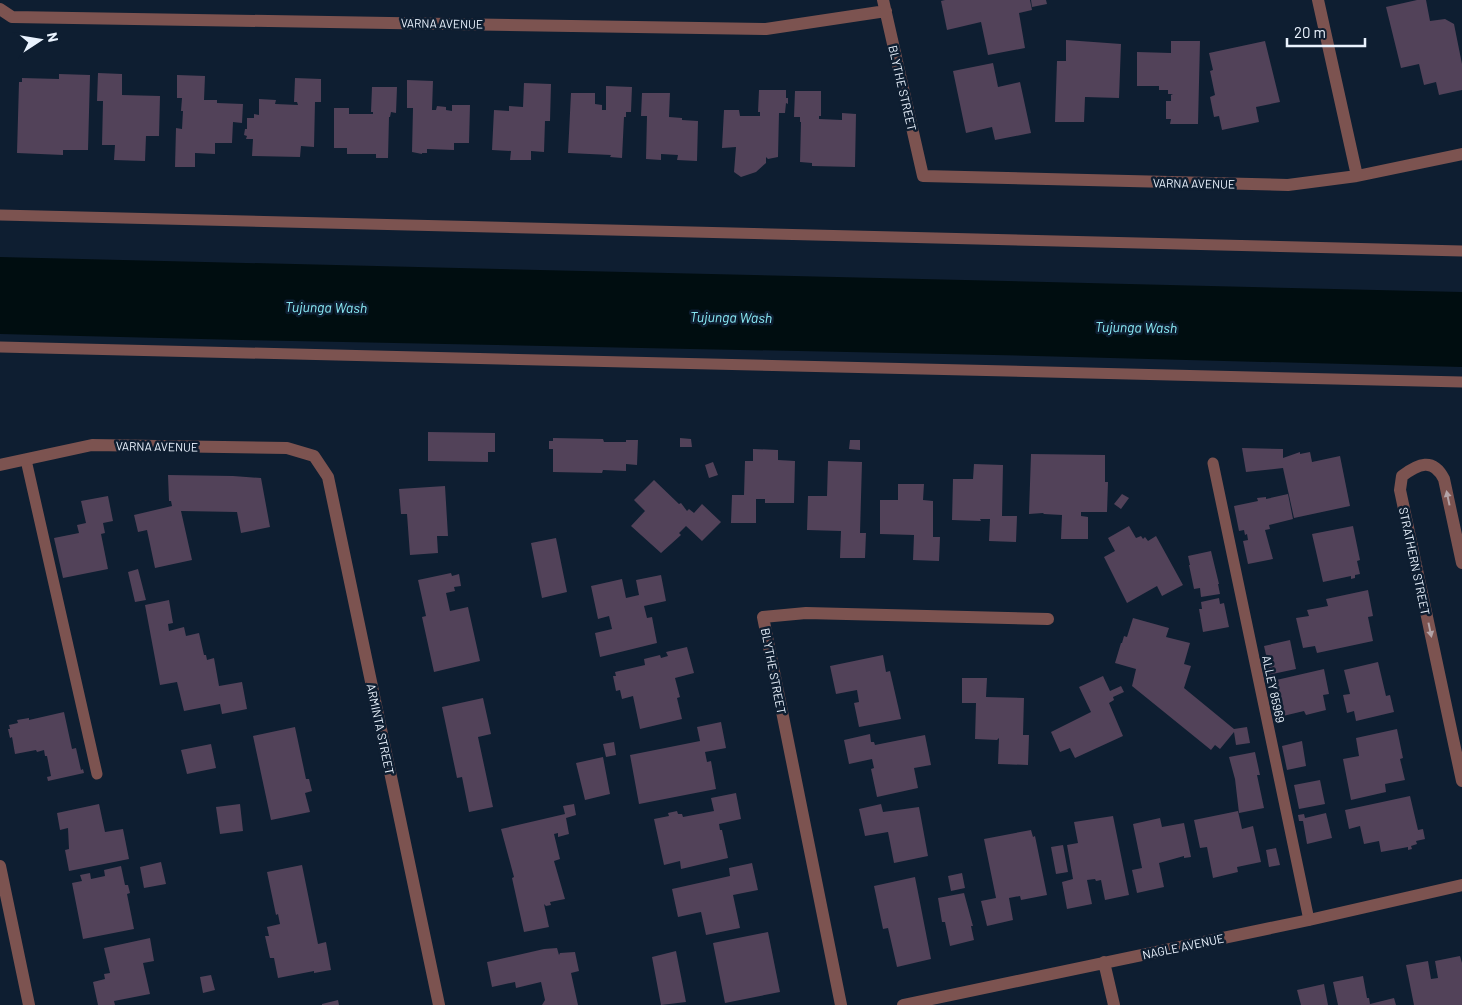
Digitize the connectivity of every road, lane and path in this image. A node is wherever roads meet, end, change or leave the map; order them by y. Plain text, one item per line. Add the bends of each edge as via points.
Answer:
1 (1318, 0) edge
2 (884, 6) edge
3 (0, 10) edge
4 (1462, 154) edge
5 (923, 176) joint
6 (1358, 176) junction
7 (0, 215) edge
8 (1462, 251) edge
9 (0, 348) edge
10 (1462, 382) edge
11 (314, 456) joint
12 (26, 460) junction
13 (1213, 463) dead end
14 (0, 465) edge
15 (1462, 563) edge
16 (1048, 619) dead end
17 (97, 774) dead end
18 (1462, 781) edge
19 (0, 866) edge
20 (1462, 886) edge
21 (1309, 920) junction
22 (1104, 962) junction
23 (29, 1005) edge
24 (439, 1005) edge
25 (841, 1005) edge
26 (903, 1005) edge
27 (1114, 1005) edge

1 - 6 street
2 - 3 street, VARNA AVENUE via 766,29 12,17
2 - 5 street, BLYTHE STREET
4 - 6 street, VARNA AVENUE
5 - 6 street, VARNA AVENUE via 1288,185
7 - 8 lane
9 - 10 lane
11 - 12 street, VARNA AVENUE via 288,448 92,445
11 - 24 street, ARMINTA STREET via 328,476
12 - 14 street, VARNA AVENUE
12 - 17 lane
13 - 21 lane, ALLEY 85969
15 -> 18 street, STRATHERN STREET via 1440,470 1429,464 1413,467 1402,476 1400,490
16 - 25 street, BLYTHE STREET via 806,613 762,617
19 - 23 street
20 - 21 street, NAGLE AVENUE
21 - 22 street, NAGLE AVENUE
22 - 26 street, NAGLE AVENUE
22 - 27 street

